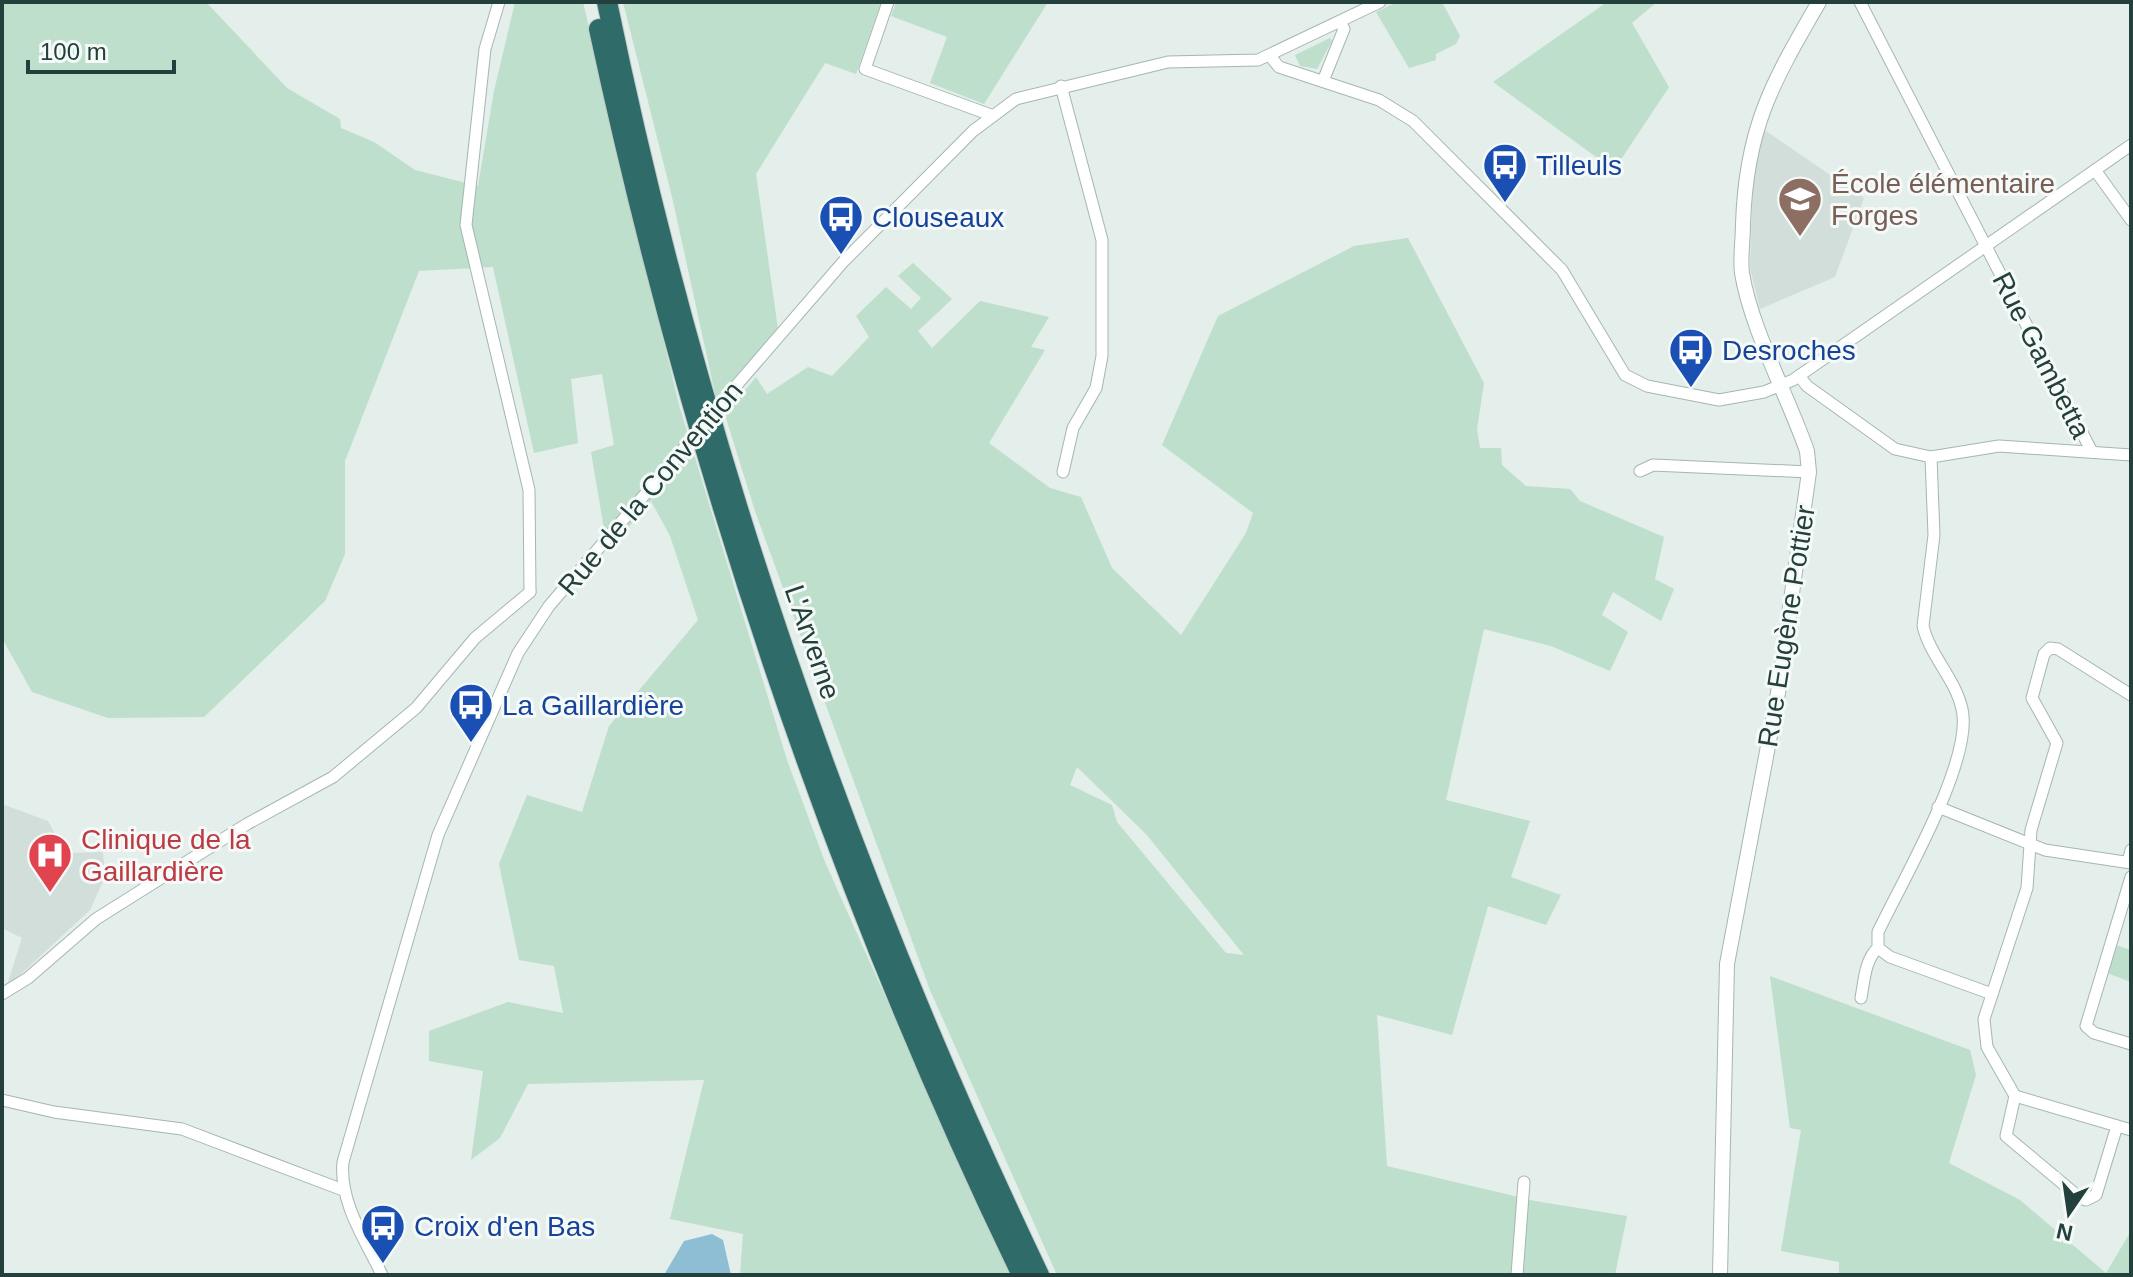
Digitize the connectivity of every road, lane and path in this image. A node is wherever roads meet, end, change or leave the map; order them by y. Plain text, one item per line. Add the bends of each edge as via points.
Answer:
1 (499, 2) edge
2 (593, 2) edge
3 (607, 2) edge
4 (888, 2) edge
5 (1349, 2) edge
6 (1380, 2) edge
7 (1819, 2) edge
8 (1860, 2) edge
9 (1353, 16) junction
10 (1340, 22) junction
11 (1270, 56) junction
12 (1323, 81) junction
13 (1061, 86) junction
14 (991, 115) junction
15 (2131, 145) edge
16 (2095, 170) junction
17 (2131, 220) edge
18 (1985, 245) junction
19 (1799, 376) junction
20 (1783, 385) junction
21 (2092, 452) junction
22 (2131, 455) edge
23 (1931, 457) junction
24 (1640, 471) dead end
25 (1063, 472) dead end
26 (1809, 472) junction
27 (530, 592) junction
28 (549, 606) junction
29 (2131, 695) edge
30 (1938, 807) junction
31 (2030, 844) junction
32 (2130, 858) edge
33 (2131, 877) edge
34 (1878, 948) junction
35 (2, 994) edge
36 (1992, 994) junction
37 (1861, 998) dead end
38 (2131, 1044) edge
39 (2015, 1096) junction
40 (2, 1100) edge
41 (2117, 1126) junction
42 (2131, 1130) edge
43 (1524, 1182) dead end
44 (343, 1190) junction
45 (382, 1275) edge
46 (1022, 1275) edge
47 (1039, 1275) edge
48 (1517, 1275) edge
49 (1720, 1275) edge

1 - 27 street via 485,49 466,225 529,490
2 - 46 highway, L'Arverne via 660,283 756,609 874,934
3 - 47 highway, L'Arverne via 676,287 771,606 889,931
4 - 14 street via 865,69
5 - 9 street
6 - 9 street, Rue de la Convention
7 - 20 street, Rue Eugène Pottier via 1770,91 1745,175 1742,271
8 - 18 street, Rue Gambetta
9 - 10 street, Rue de la Convention
10 - 11 street, Rue de la Convention
10 - 12 street via 1344,29
11 - 12 street via 1279,67
11 - 13 street, Rue de la Convention via 1168,62
12 - 20 street via 1379,100 1413,121 1562,270 1625,375 1647,386 1719,400
13 - 14 street, Rue de la Convention via 1016,99
13 - 25 street via 1098,219 1102,255 1102,356 1096,388 1073,428
14 - 28 street, Rue de la Convention, bridge via 843,262
15 - 16 street
16 - 17 street
16 - 18 street
18 - 19 street
18 - 21 street, Rue Gambetta
19 - 20 street
19 - 23 street via 1895,449
20 - 26 street, Rue Eugène Pottier via 1807,451
21 - 22 street
21 - 23 street via 1999,446
23 - 30 street via 1934,535 1923,626 1955,686 1964,721 1957,758
24 - 26 street via 1653,465
26 - 49 street, Rue Eugène Pottier via 1778,693 1727,964
27 - 28 street
27 - 35 street via 475,638 416,708 333,777 96,919
28 - 44 street, Rue de la Convention via 518,653 438,835 343,1162
29 - 31 street via 2058,649 2047,650 2032,698 2057,743
30 - 31 street
30 - 34 street via 1878,932
31 - 32 street
31 - 36 street via 2027,888
33 - 38 street via 2086,1026
34 - 36 street
34 - 37 street via 1865,973
36 - 39 street via 1984,1019 1987,1047
39 - 41 street
39 - 41 street via 2006,1136 2080,1198 2096,1195
40 - 44 street via 182,1129
41 - 42 street
43 - 48 street
44 - 45 street, Rue de la Convention

